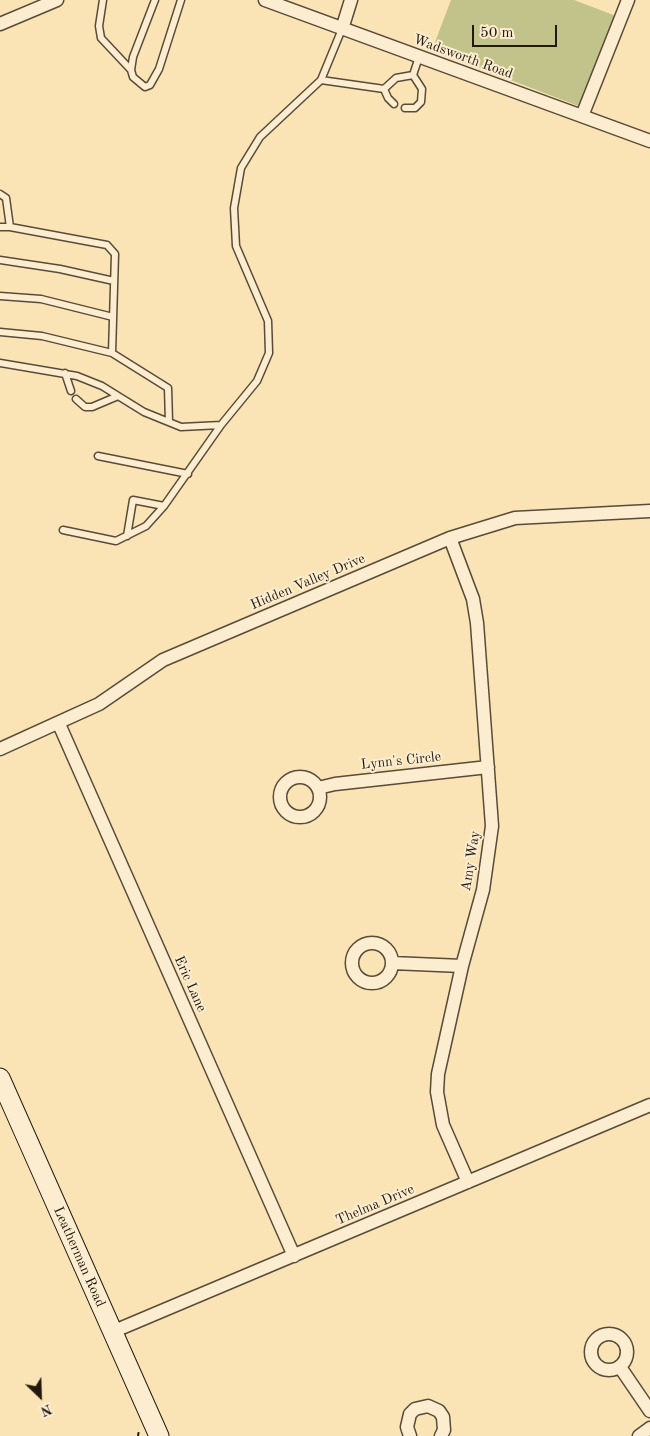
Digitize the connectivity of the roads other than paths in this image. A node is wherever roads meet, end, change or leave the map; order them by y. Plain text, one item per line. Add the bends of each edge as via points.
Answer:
1 (57, 0) edge
2 (103, 0) edge
3 (155, 0) edge
4 (180, 0) edge
5 (265, 0) edge
6 (351, 0) edge
7 (628, 0) edge
8 (0, 24) edge
9 (342, 29) junction
10 (419, 57) junction
11 (131, 70) junction
12 (413, 75) junction
13 (321, 80) junction
14 (384, 89) junction
15 (394, 104) dead end
16 (406, 108) dead end
17 (582, 116) junction
18 (650, 141) edge
19 (0, 194) edge
20 (10, 226) junction
21 (0, 227) edge
22 (0, 260) edge
23 (114, 281) junction
24 (0, 296) edge
25 (113, 316) junction
26 (0, 332) edge
27 (112, 353) junction
28 (0, 363) edge
29 (65, 373) junction
30 (71, 391) dead end
31 (118, 396) junction
32 (76, 399) dead end
33 (169, 422) junction
34 (221, 425) junction
35 (98, 456) dead end
36 (188, 474) junction
37 (164, 506) junction
38 (650, 511) edge
39 (63, 530) dead end
40 (127, 536) junction
41 (450, 538) junction
42 (59, 724) junction
43 (0, 749) edge
44 (488, 767) junction
45 (318, 788) dead end
46 (392, 963) dead end
47 (462, 966) junction
48 (0, 1078) edge
49 (650, 1105) edge
50 (468, 1182) junction
51 (294, 1256) junction
52 (112, 1332) junction
53 (620, 1367) dead end
54 (650, 1411) edge
55 (650, 1428) edge
56 (159, 1436) edge
57 (410, 1436) edge
58 (441, 1436) edge
59 (639, 1436) edge

1 - 8 street
2 - 11 lane via 98,26 101,38
3 - 11 lane
4 - 11 lane via 159,68 150,85 146,87 133,77
5 - 9 street, Wadsworth Road
6 - 9 street
7 - 17 street
9 - 10 street, Wadsworth Road
9 - 13 lane
10 - 12 lane
10 - 17 street, Wadsworth Road
12 - 14 lane via 396,78
12 - 16 lane via 422,89 421,102 415,108
13 - 14 lane
13 - 34 lane via 260,137 241,168 234,208 236,246 268,321 269,352 257,382
14 - 15 lane
17 - 18 street, Wadsworth Road
19 - 20 lane via 6,198
20 - 21 lane
20 - 23 lane via 107,245 116,254
22 - 23 lane
23 - 25 lane
24 - 25 lane via 41,299
25 - 27 lane
26 - 27 lane via 42,336
27 - 33 lane via 168,388
28 - 29 lane
29 - 30 lane
29 - 31 lane via 102,386
31 - 32 lane via 92,407 84,407
31 - 33 lane
33 - 34 lane via 181,427
34 - 36 lane
35 - 36 lane
36 - 37 lane
37 - 40 lane via 146,526
37 - 40 lane via 134,500
38 - 41 street, Hidden Valley Drive via 516,518
39 - 40 lane via 116,541
41 - 42 street, Hidden Valley Drive via 163,660 99,704
41 - 44 street, Amy Way via 476,615
42 - 43 street, Hidden Valley Drive
42 - 51 street, Eric Lane
44 - 45 street, Lynn's Circle
44 - 47 street, Amy Way via 492,826 487,865
46 - 47 street
47 - 50 street, Amy Way via 438,1074 437,1092 443,1125
48 - 52 street, Leatherman Road
49 - 50 street, Thelma Drive
50 - 51 street, Thelma Drive
51 - 52 street, Thelma Drive
52 - 56 street, Leatherman Road
53 - 54 street
55 - 59 street
57 - 58 street via 407,1427 410,1414 428,1406 443,1417

